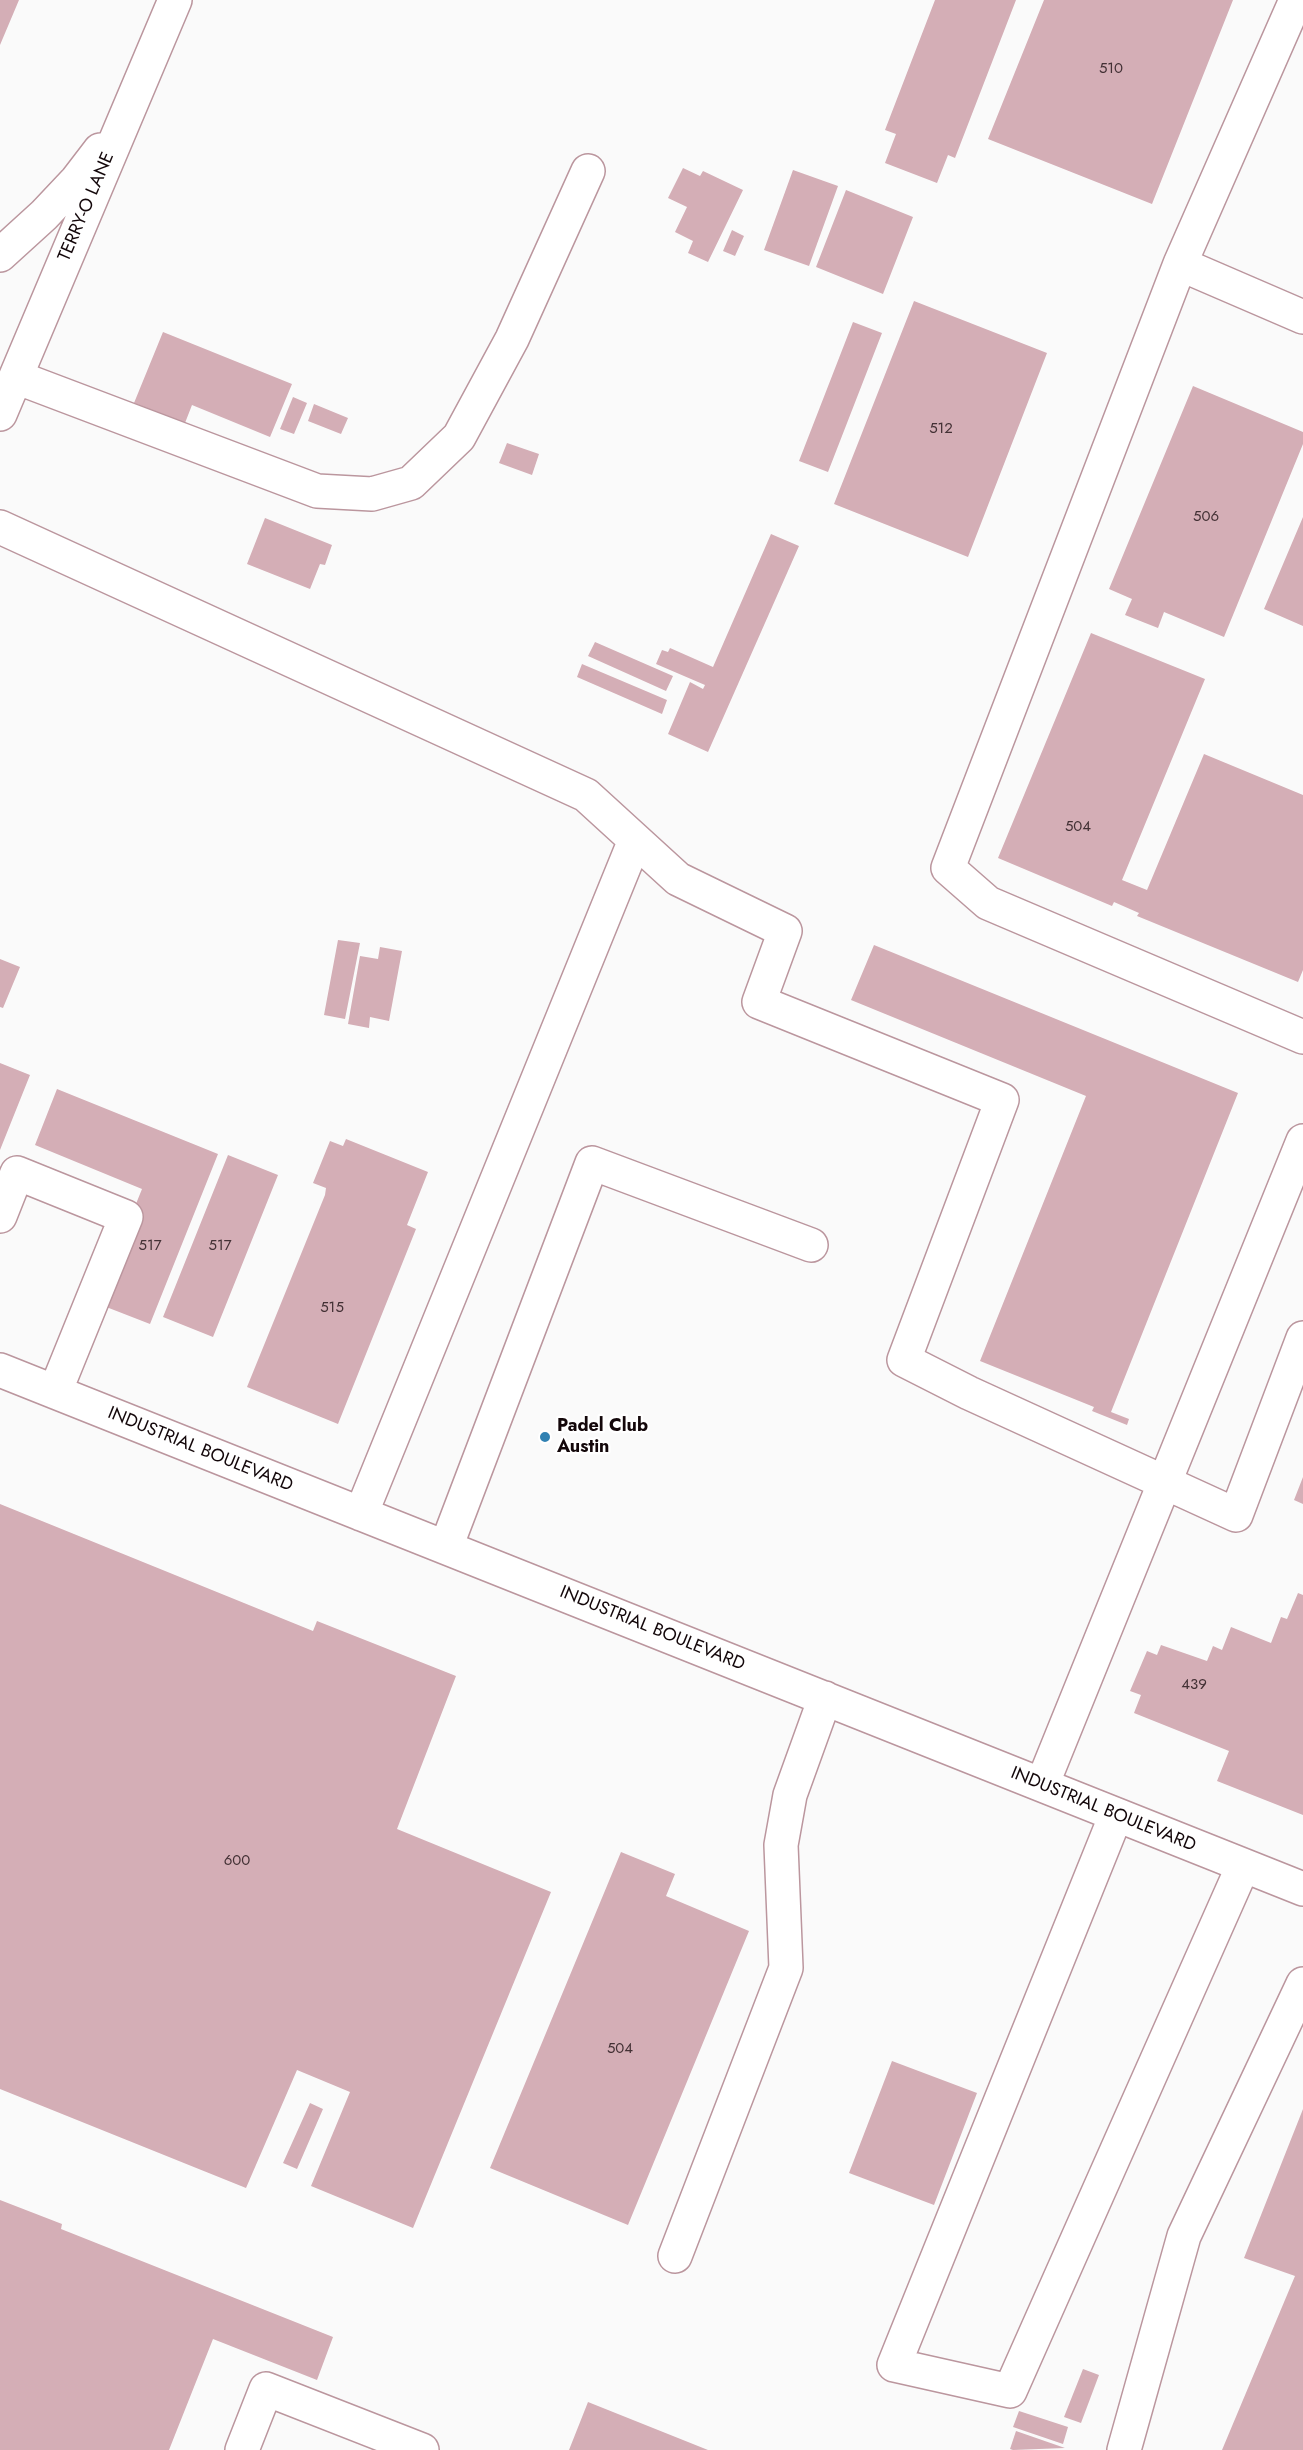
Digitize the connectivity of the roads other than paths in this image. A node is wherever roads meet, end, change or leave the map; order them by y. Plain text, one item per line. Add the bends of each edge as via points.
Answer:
1 (175, 0) edge
2 (1296, 0) edge
3 (126, 117) junction
4 (588, 171) dead end
5 (0, 255) edge
6 (1180, 264) junction
7 (1303, 317) edge
8 (16, 377) junction
9 (0, 414) edge
10 (0, 527) edge
11 (635, 840) junction
12 (1303, 1037) edge
13 (1303, 1142) edge
14 (0, 1216) edge
15 (811, 1245) dead end
16 (1303, 1338) edge
17 (0, 1370) edge
18 (55, 1392) junction
19 (1165, 1482) junction
20 (361, 1514) junction
21 (446, 1547) junction
22 (825, 1698) junction
23 (1042, 1785) junction
24 (1116, 1815) junction
25 (1243, 1866) junction
26 (1303, 1889) edge
27 (1303, 1985) edge
28 (675, 2256) dead end
29 (242, 2450) edge
30 (422, 2450) edge
31 (1124, 2450) edge

1 - 3 street, TERRY-O LANE
2 - 6 street
3 - 5 street via 77,180
3 - 8 street, TERRY-O LANE
4 - 8 street via 512,339 459,437 411,483 372,494 317,491
6 - 7 street
6 - 12 street via 948,868 988,903
8 - 9 street, TERRY-O LANE
10 - 11 street via 586,795
11 - 19 street via 678,879 785,932 759,1002 1002,1100 904,1360
11 - 20 street
13 - 19 street
14 - 18 street via 17,1173 126,1217
15 - 21 street via 592,1163
16 - 19 street via 1236,1515
17 - 18 street, INDUSTRIAL BOULEVARD
18 - 20 street, INDUSTRIAL BOULEVARD
19 - 23 street
20 - 21 street, INDUSTRIAL BOULEVARD
21 - 22 street, INDUSTRIAL BOULEVARD
22 - 23 street, INDUSTRIAL BOULEVARD
22 - 28 street via 790,1795 780,1845 786,1968
23 - 24 street, INDUSTRIAL BOULEVARD
24 - 25 street, INDUSTRIAL BOULEVARD
24 - 25 street via 894,2365 1010,2391
25 - 26 street, INDUSTRIAL BOULEVARD
27 - 31 street via 1184,2236
29 - 30 street via 266,2389

